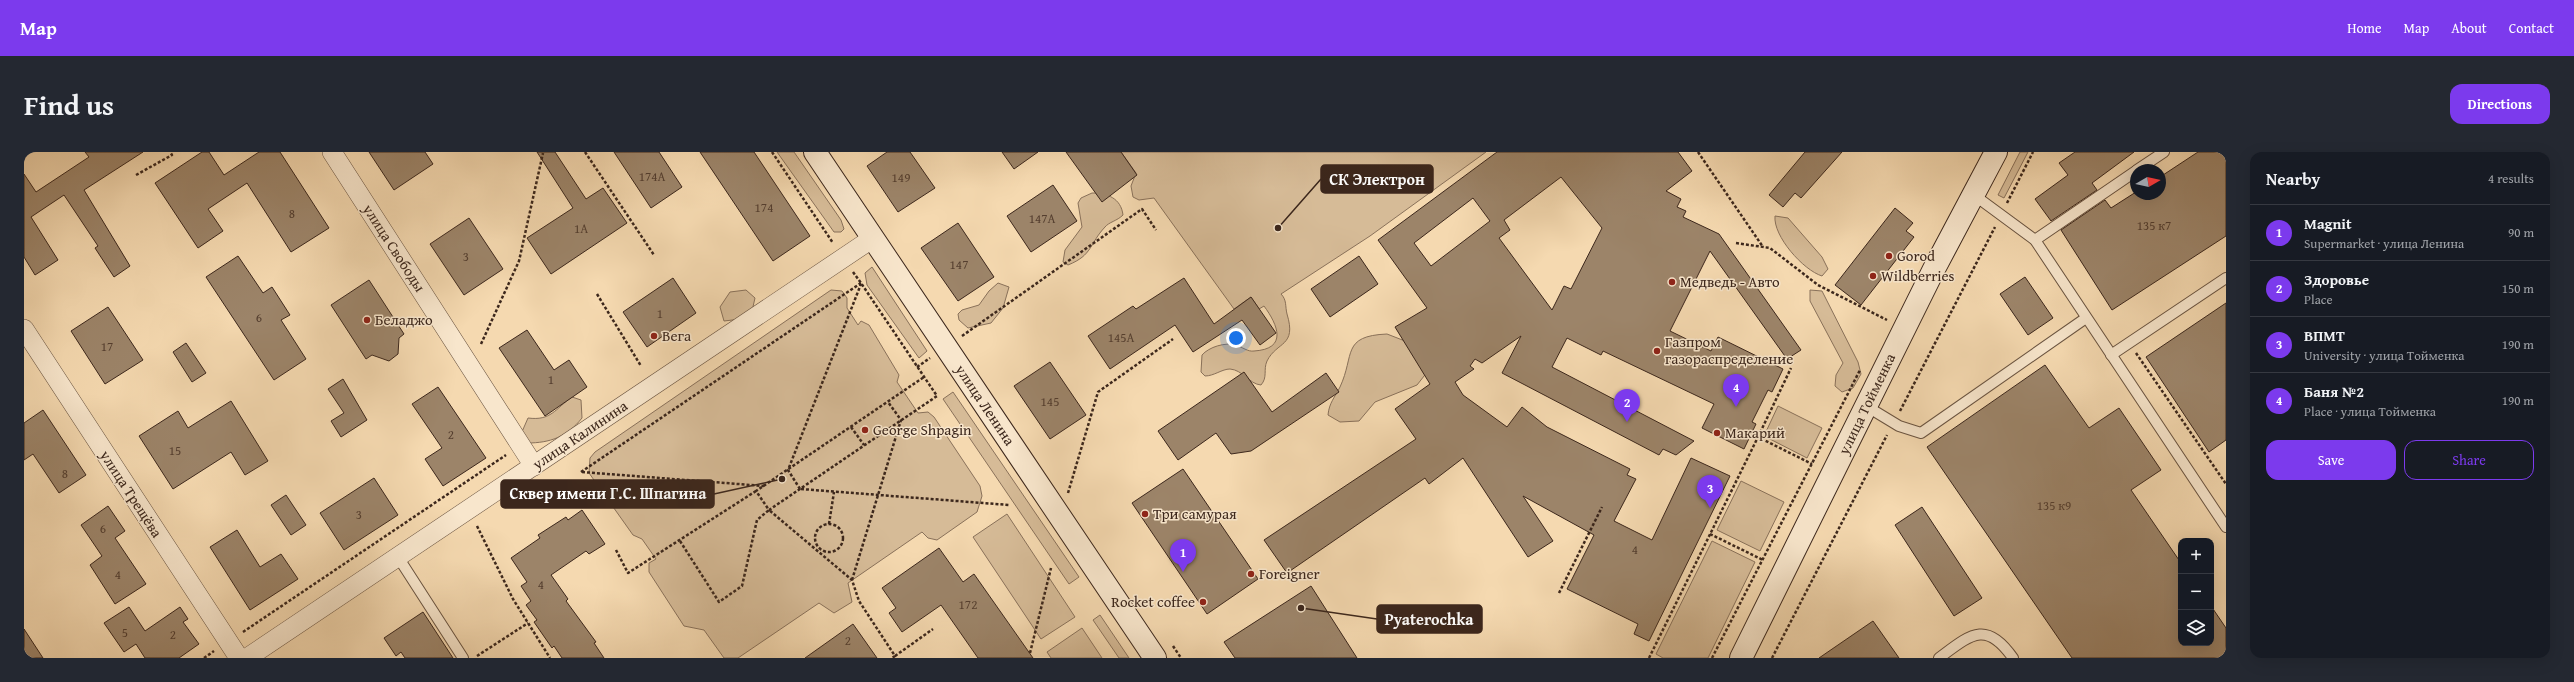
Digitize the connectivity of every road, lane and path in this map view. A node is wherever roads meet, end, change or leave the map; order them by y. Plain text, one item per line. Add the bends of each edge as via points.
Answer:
1 (170, 152) edge
2 (332, 152) edge
3 (585, 152) edge
4 (772, 152) edge
5 (815, 152) edge
6 (1698, 152) edge
7 (1996, 152) edge
8 (2034, 152) edge
9 (2164, 152) edge
10 (543, 153) dead end
11 (2146, 164) edge
12 (136, 175) dead end
13 (2130, 175) edge
14 (1974, 195) junction
15 (2001, 214) junction
16 (1156, 230) dead end
17 (873, 238) junction
18 (2035, 240) junction
19 (1736, 243) dead end
20 (1763, 247) junction
21 (654, 255) dead end
22 (843, 258) junction
23 (2226, 278) edge
24 (862, 283) junction
25 (597, 294) dead end
26 (2086, 318) junction
27 (1887, 320) dead end
28 (24, 329) edge
29 (961, 337) dead end
30 (1173, 339) dead end
31 (2129, 343) junction
32 (481, 344) dead end
33 (2111, 355) junction
34 (641, 366) dead end
35 (1791, 368) dead end
36 (924, 377) junction
37 (888, 402) junction
38 (1866, 406) junction
39 (901, 420) junction
40 (1894, 423) junction
41 (851, 427) junction
42 (1758, 437) junction
43 (521, 446) junction
44 (864, 446) junction
45 (1812, 464) dead end
46 (534, 466) junction
47 (788, 470) junction
48 (2226, 484) edge
49 (764, 486) junction
50 (801, 489) junction
51 (756, 492) junction
52 (834, 492) junction
53 (1068, 494) dead end
54 (878, 495) junction
55 (1009, 505) dead end
56 (1602, 506) dead end
57 (469, 509) junction
58 (769, 510) junction
59 (829, 524) junction
60 (2226, 526) edge
61 (1710, 534) junction
62 (680, 542) junction
63 (616, 550) dead end
64 (821, 551) junction
65 (398, 557) junction
66 (1763, 560) dead end
67 (1051, 568) dead end
68 (852, 580) junction
69 (1559, 592) dead end
70 (528, 623) junction
71 (933, 629) dead end
72 (228, 642) junction
73 (1030, 653) dead end
74 (895, 656) junction
75 (204, 658) edge
76 (239, 658) edge
77 (247, 658) edge
78 (463, 658) edge
79 (473, 658) edge
80 (550, 658) edge
81 (892, 658) edge
82 (1155, 658) edge
83 (1649, 658) edge
84 (1741, 658) edge
85 (1772, 658) edge
86 (1939, 658) edge
87 (2013, 658) edge

1 - 12 path via 172,155
2 - 43 street, улица Свободы
3 - 21 path
4 - 22 path
5 - 17 street, улица Ленина
6 - 20 path
7 - 14 street, улица Тойменка
8 - 15 path
9 - 11 lane
10 - 32 path via 519,261
13 - 18 lane
14 - 15 lane
14 - 38 street, улица Тойменка
15 - 18 lane
15 - 40 path
16 - 29 path via 1142,209
17 - 22 street, улица Калинина
17 - 82 street, улица Ленина
18 - 26 lane
19 - 20 path
20 - 27 path via 1770,248 1818,285
22 - 24 path
22 - 46 street, улица Калинина
23 - 31 lane
24 - 36 path
24 - 47 path
24 - 49 path via 581,472
25 - 34 path
26 - 33 lane
26 - 40 lane via 1921,433
28 - 72 street, улица Трещёва
30 - 53 path via 1098,392
31 - 33 lane
31 - 48 path
33 - 60 lane
35 - 42 path
36 - 37 path
36 - 39 path via 937,396
37 - 39 path
37 - 41 path
38 - 40 lane
38 - 84 street, улица Тойменка
39 - 44 path
39 - 54 path
40 - 85 path
41 - 44 path
41 - 47 path
42 - 45 path
42 - 61 path
43 - 46 street, улица Свободы
43 - 72 path via 423,509
44 - 50 path
46 - 57 street, улица Калинина
47 - 49 path
47 - 50 path
49 - 51 path
50 - 52 path
50 - 58 path
51 - 58 path
51 - 62 path
52 - 54 path
52 - 59 path
54 - 55 path
54 - 68 path
56 - 69 path
57 - 65 street, улица Калинина
57 - 70 path via 513,599
58 - 62 path via 758,520 742,586 719,602
58 - 64 path
59 - 64 path via 821,527 816,534 816,543
59 - 64 path via 840,530 843,542 834,552
61 - 66 path
61 - 83 path
62 - 63 path via 628,573
64 - 68 path
65 - 77 street, улица Калинина
65 - 78 lane
67 - 73 path
68 - 74 path via 859,601
70 - 79 path
70 - 80 path
71 - 74 path
72 - 75 path
72 - 76 street, улица Трещёва
74 - 81 path
86 - 87 lane via 1967,638 1985,633 2002,641

